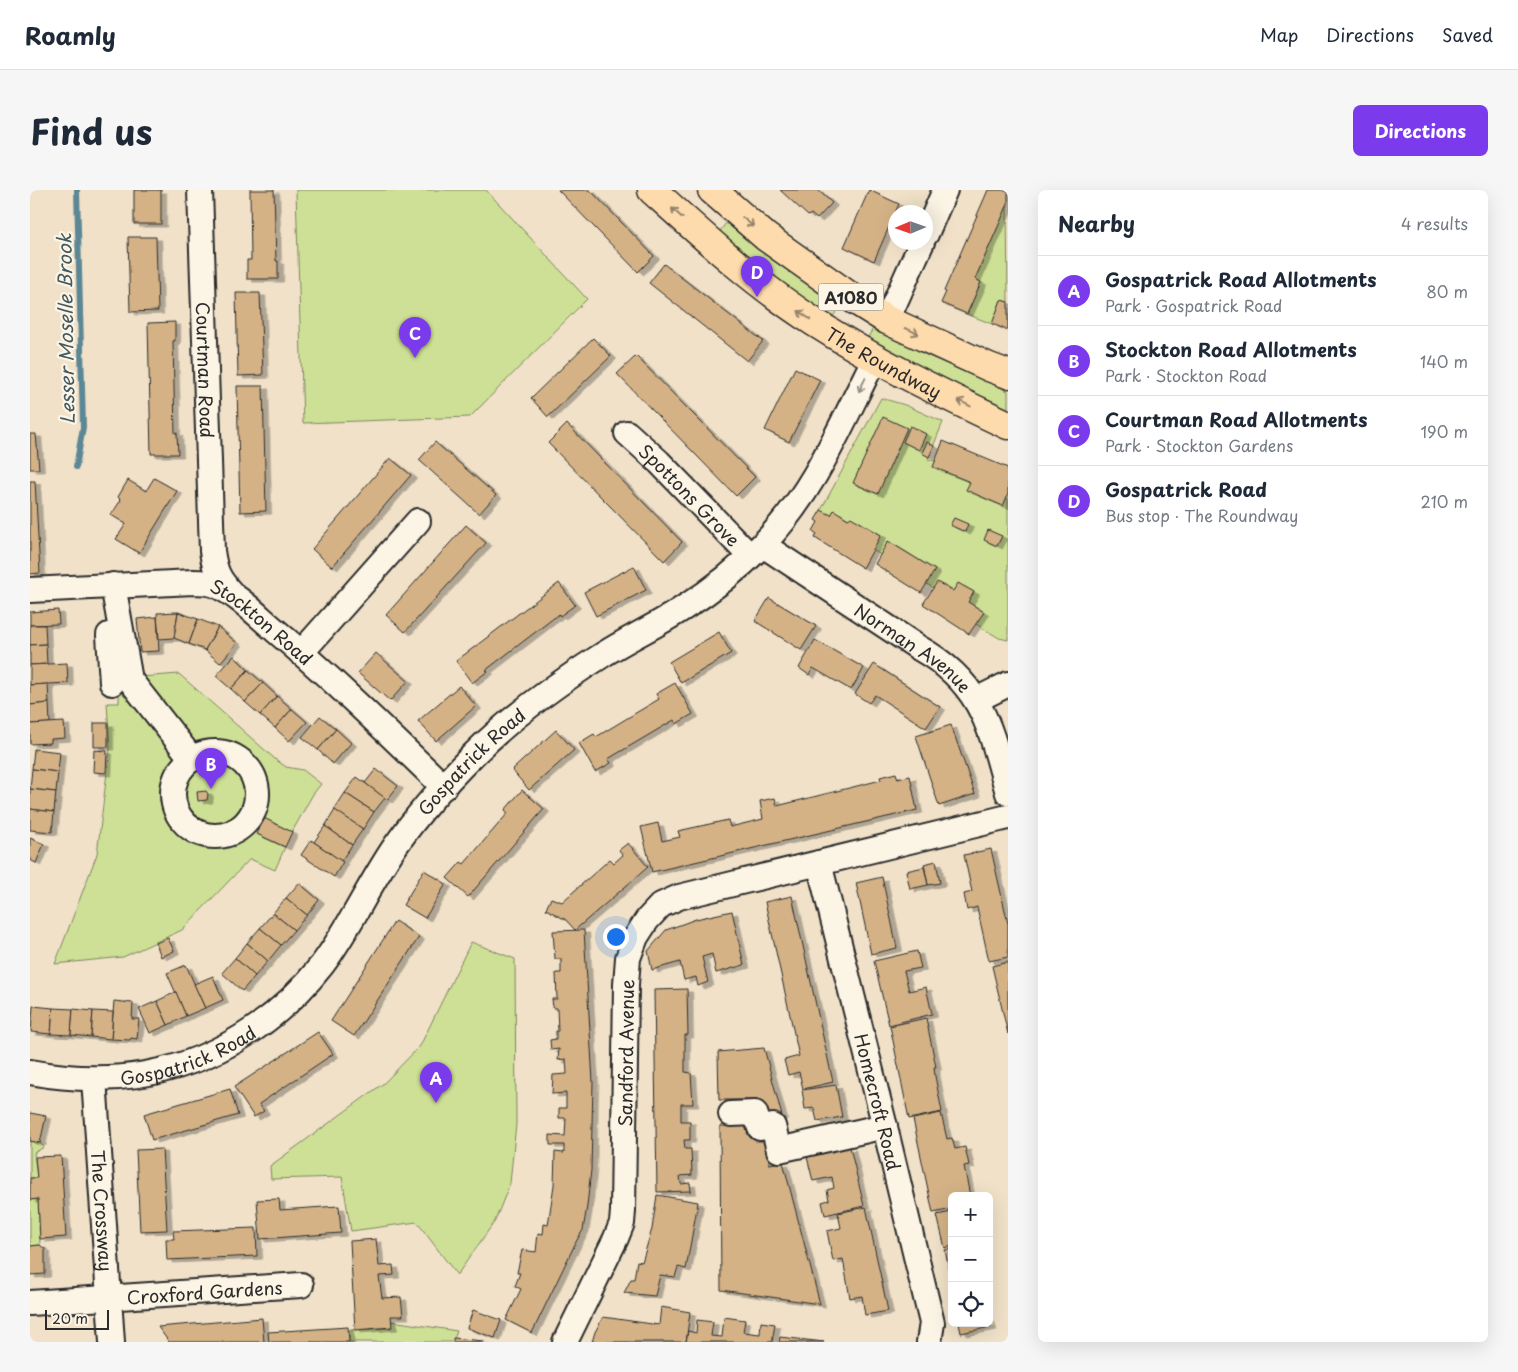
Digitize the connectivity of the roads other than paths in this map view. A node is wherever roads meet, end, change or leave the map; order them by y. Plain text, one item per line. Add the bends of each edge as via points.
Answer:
1 (200, 190) edge
2 (652, 190) edge
3 (945, 190) edge
4 (717, 195) edge
5 (933, 218) edge
6 (697, 231) junction
7 (918, 250) edge
8 (887, 320) junction
9 (875, 358) junction
10 (1008, 374) edge
11 (1008, 425) edge
12 (627, 433) dead end
13 (418, 521) dead end
14 (212, 551) junction
15 (756, 551) junction
16 (193, 582) junction
17 (30, 590) edge
18 (114, 591) junction
19 (232, 594) junction
20 (301, 653) junction
21 (112, 683) dead end
22 (1008, 684) edge
23 (976, 700) junction
24 (192, 759) dead end
25 (444, 786) junction
26 (1008, 793) edge
27 (1008, 817) edge
28 (819, 863) junction
29 (30, 1072) edge
30 (94, 1079) junction
31 (731, 1114) dead end
32 (885, 1126) junction
33 (301, 1285) dead end
34 (109, 1298) junction
35 (30, 1303) edge
36 (577, 1317) junction
37 (112, 1342) edge
38 (565, 1342) edge
39 (573, 1342) edge
40 (929, 1342) edge

1 - 14 street, Courtman Road
6 -> 2 main road, The Roundway / A1080
3 - 5 street
4 - 6 main road, A1080
4 -> 8 main road, The Roundway / A1080 via 766,237
9 -> 6 main road, The Roundway / A1080 via 775,295
7 - 8 street
8 -> 10 main road, The Roundway / A1080
11 -> 9 main road, The Roundway / A1080
9 -> 15 street, Gospatrick Road via 814,477
12 - 15 street, Spottons Grove
13 - 20 street
14 - 16 street, Courtman Road via 210,566 204,576
14 - 19 street, Courtman Road via 219,579
15 - 23 street, Norman Avenue via 937,658 959,676
15 - 25 street, Gospatrick Road via 683,609 601,656 534,701 472,756
16 - 18 street, Stockton Road
16 - 19 street, Stockton Road via 206,582
17 - 18 street, Stockton Road
18 - 21 street via 106,606
18 - 24 street via 130,680
19 - 20 street, Stockton Road
20 - 25 street, Stockton Road
22 - 23 street
23 - 26 street, Norman Avenue via 991,728
25 - 30 street, Gospatrick Road via 397,843 322,965 278,1010 254,1029 196,1059 131,1077
27 - 28 street, Sandford Avenue
28 - 32 street, Homecroft Road
28 - 36 street, Sandford Avenue via 679,897 661,905 636,936 628,958 626,984 624,1211 616,1238
29 - 30 street, Gospatrick Road
30 - 34 street, The Crossway
31 - 32 street via 755,1113 760,1128 773,1126 779,1150
32 - 40 street, Homecroft Road via 932,1323
33 - 34 street, Croxford Gardens
34 - 35 street, Croxford Gardens
34 - 37 street, The Crossway
36 - 38 street, Sandford Avenue
36 - 39 street, Sandford Avenue

